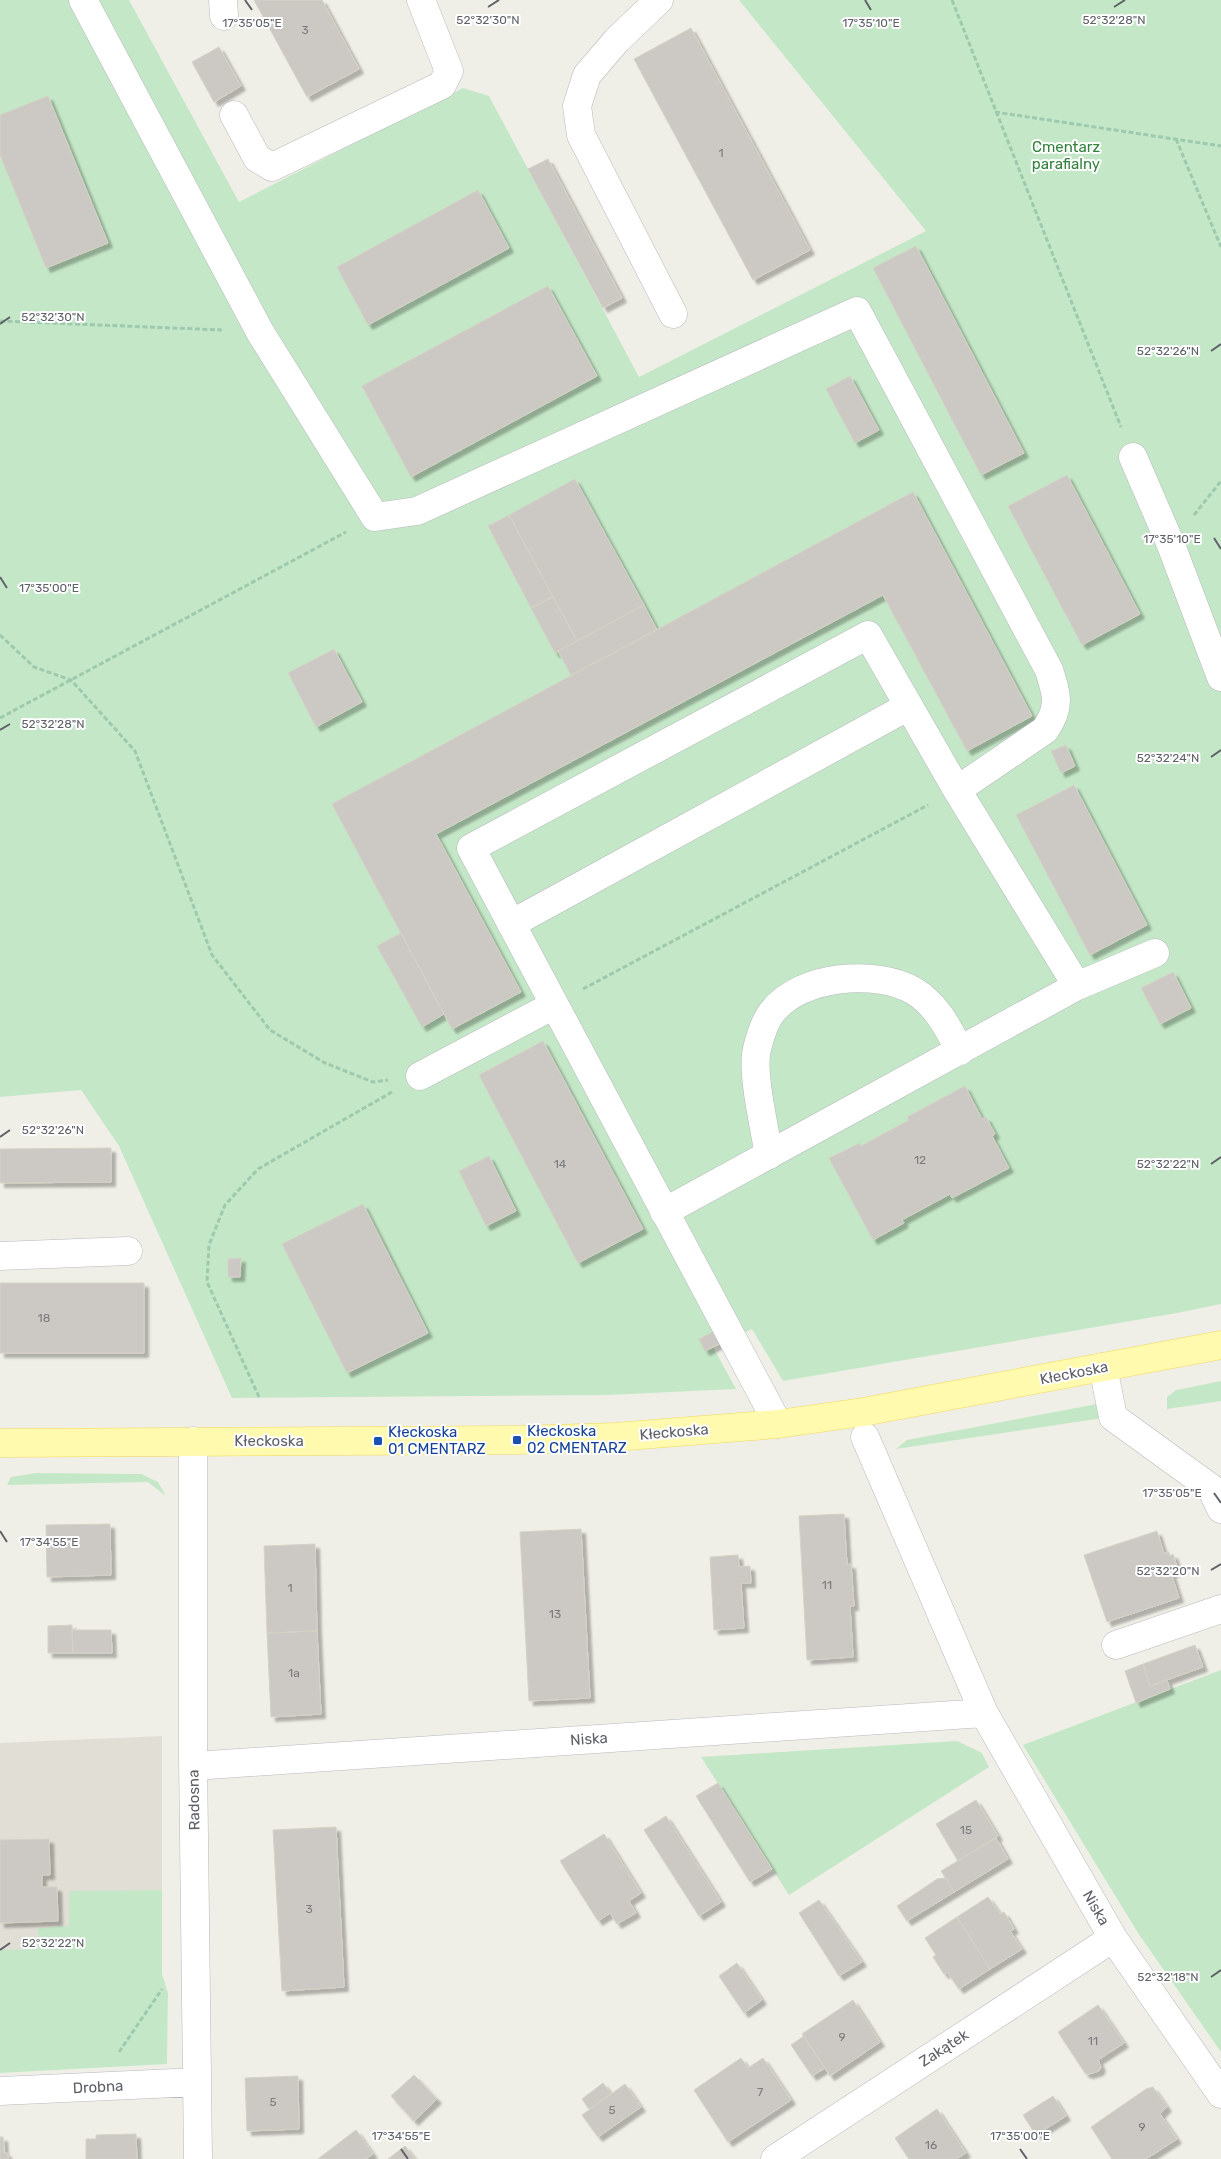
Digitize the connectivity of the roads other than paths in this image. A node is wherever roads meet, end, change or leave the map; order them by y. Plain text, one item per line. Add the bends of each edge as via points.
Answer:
1 (83, 0) edge
2 (421, 0) edge
3 (659, 0) edge
4 (234, 115) dead end
5 (673, 314) dead end
6 (1133, 457) road end
7 (1221, 676) edge
8 (909, 706) junction
9 (957, 790) junction
10 (511, 924) junction
11 (1155, 953) dead end
12 (1077, 986) junction
13 (554, 1005) junction
14 (960, 1050) junction
15 (420, 1076) road end
16 (770, 1155) junction
17 (664, 1212) junction
18 (128, 1251) dead end
19 (0, 1256) edge
20 (1221, 1345) edge
21 (1103, 1367) junction
22 (778, 1424) junction
23 (865, 1437) dead end
24 (193, 1442) junction
25 (0, 1443) edge
26 (1218, 1496) edge
27 (1221, 1609) edge
28 (1116, 1645) dead end
29 (984, 1713) junction
30 (194, 1766) junction
31 (1113, 1938) junction
32 (196, 2082) junction
33 (0, 2091) edge
34 (1221, 2094) edge
35 (198, 2159) edge
36 (775, 2159) edge

1 - 9 street via 260,332 375,517 417,512 857,311 1049,670 1056,693 1054,717 1045,730
2 - 4 street via 449,71 442,85 272,167 257,158
3 - 5 street via 617,40 587,75 577,106 581,134
6 - 7 street
8 - 9 street
8 - 10 street
8 - 10 street via 868,635 472,848
9 - 12 street
10 - 13 street
11 - 12 street
12 - 14 street
13 - 15 street
13 - 17 street
14 - 16 street
14 - 16 street via 940,1013 916,992 897,983 857,976 838,979 791,996 773,1011 756,1052 758,1092
16 - 17 street
17 - 22 street
18 - 19 street
20 - 21 main road, Kłeckoska
21 - 22 main road, Kłeckoska via 863,1412
21 - 26 street via 1112,1417
22 - 24 main road, Kłeckoska via 615,1437 527,1440
23 - 29 street, Niska
24 - 25 main road, Kłeckoska
24 - 30 street, Radosna
27 - 28 street
29 - 30 street, Niska
29 - 31 street, Niska
30 - 32 street, Radosna
31 - 34 street, Niska
31 - 36 street, Zakątek
32 - 33 street, Drobna
32 - 35 street, Radosna

